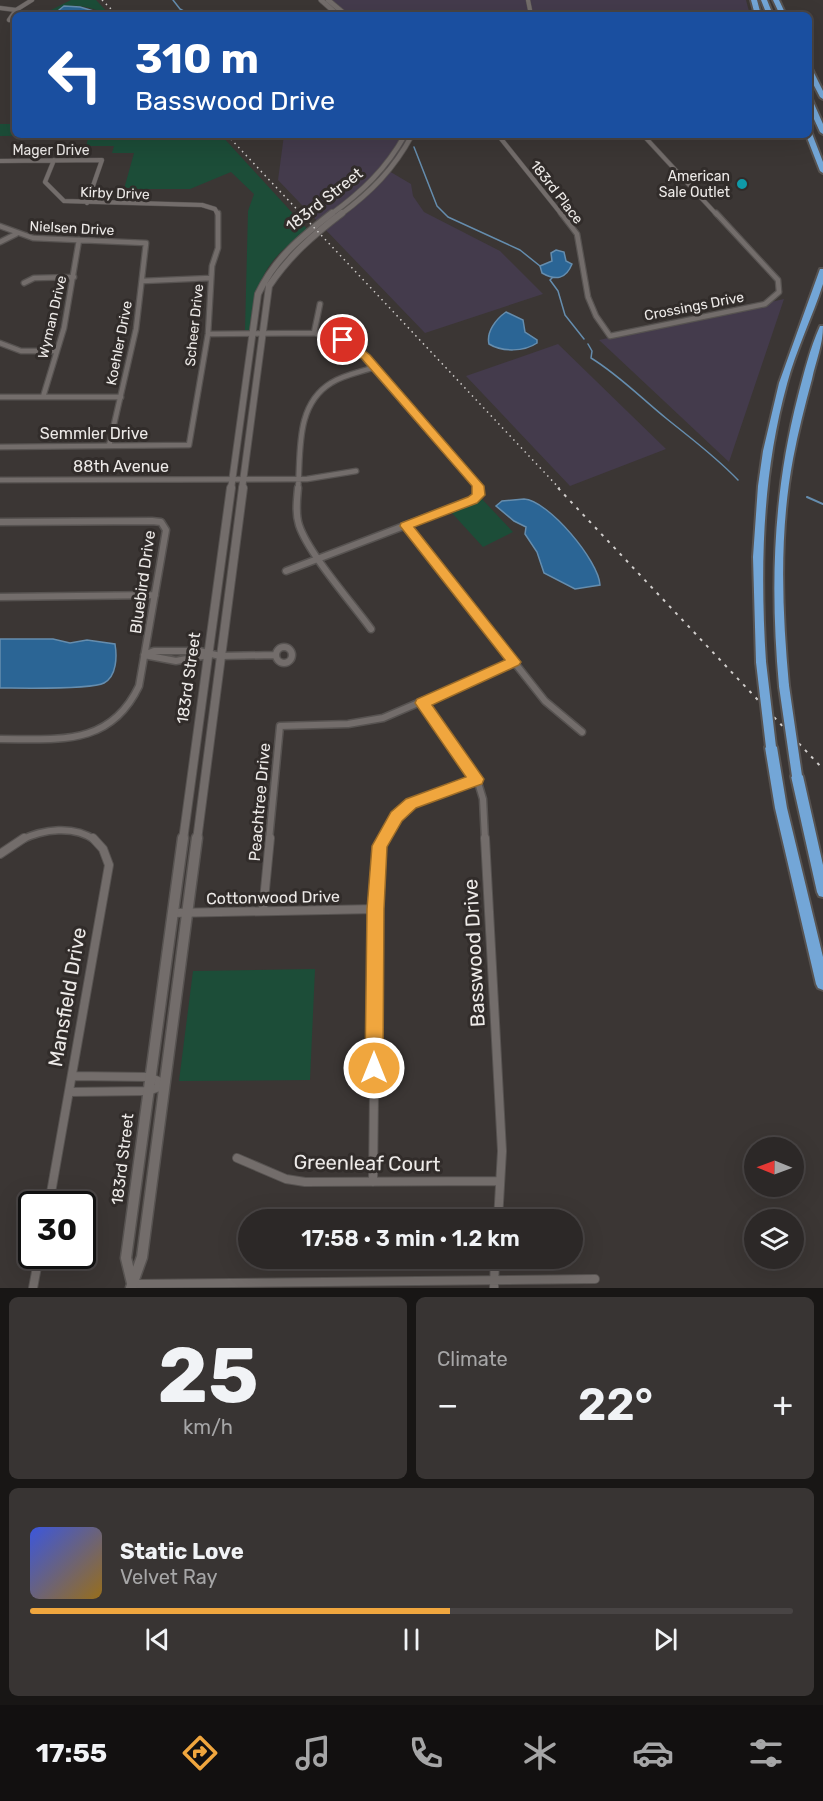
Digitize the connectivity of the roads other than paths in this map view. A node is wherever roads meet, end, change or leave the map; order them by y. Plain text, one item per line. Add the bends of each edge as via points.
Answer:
1 (32, 0) edge
2 (321, 0) edge
3 (328, 0) edge
4 (0, 8) edge
5 (16, 10) joint
6 (335, 12) edge
7 (342, 12) edge
8 (12, 16) edge
9 (9, 20) dead end
10 (812, 75) edge
11 (823, 97) edge
12 (812, 106) edge
13 (823, 132) edge
14 (404, 138) edge
15 (411, 138) edge
16 (500, 138) edge
17 (645, 138) edge
18 (811, 138) edge
19 (54, 160) junction
20 (0, 161) edge
21 (823, 171) edge
22 (87, 202) junction
23 (215, 209) joint
24 (0, 226) edge
25 (16, 234) junction
26 (79, 240) junction
27 (0, 242) edge
28 (146, 243) joint
29 (823, 271) edge
30 (74, 277) junction
31 (211, 278) junction
32 (142, 281) junction
33 (24, 282) dead end
34 (320, 304) dead end
35 (823, 328) edge
36 (314, 333) junction
37 (208, 334) junction
38 (252, 334) junction
39 (262, 334) junction
40 (610, 336) joint
41 (0, 343) edge
42 (57, 351) junction
43 (375, 367) junction
44 (0, 397) edge
45 (43, 397) junction
46 (120, 397) junction
47 (109, 446) junction
48 (189, 446) joint
49 (0, 447) edge
50 (356, 471) dead end
51 (299, 479) junction
52 (0, 480) edge
53 (231, 480) junction
54 (242, 480) junction
55 (0, 522) edge
56 (406, 526) junction
57 (318, 558) junction
58 (286, 571) dead end
59 (155, 595) junction
60 (0, 597) edge
61 (371, 629) dead end
62 (144, 655) junction
63 (208, 655) junction
64 (275, 655) dead end
65 (220, 656) junction
66 (514, 662) junction
67 (422, 703) junction
68 (582, 732) dead end
69 (0, 739) edge
70 (477, 779) junction
71 (0, 854) edge
72 (823, 892) edge
73 (376, 909) junction
74 (263, 910) junction
75 (172, 913) junction
76 (187, 913) junction
77 (823, 984) edge
78 (72, 1076) junction
79 (150, 1077) junction
80 (165, 1084) junction
81 (148, 1091) junction
82 (69, 1092) junction
83 (237, 1158) dead end
84 (500, 1181) junction
85 (373, 1182) junction
86 (51, 1191) edge
87 (499, 1209) edge
88 (37, 1269) edge
89 (495, 1269) edge
90 (595, 1279) dead end
91 (494, 1284) edge
92 (210, 1285) edge
93 (317, 1285) edge
94 (132, 1286) edge
95 (33, 1288) edge

1 - 5 street
2 - 6 street
3 - 7 street
4 - 5 street
8 - 9 street
10 - 11 highway
12 - 13 highway
14 - 38 street, 183rd Street via 374,182 294,242 268,271 258,294
15 - 39 street, 183rd Street via 398,165 382,183 282,264 269,286
16 - 40 street, 183rd Place via 577,234 588,297
17 - 40 street, Crossings Drive via 778,280 779,292 765,304
18 - 21 highway
19 - 20 street, Mager Drive
19 - 22 street, Kirby Drive via 45,182 64,201
19 - 22 street, Mager Drive via 102,160
22 - 23 street, Kirby Drive via 202,205
23 - 31 street, Scheer Drive via 218,248
24 - 25 street, Nielsen Drive
25 - 26 street, Nielsen Drive
25 - 27 street
26 - 28 street, Nielsen Drive
26 - 30 street, Wyman Drive
28 - 32 street, Koehler Drive
29 - 77 highway, bridge via 784,381 768,441 758,552 761,662 771,747 781,808
30 - 33 street
30 - 42 street, Wyman Drive
31 - 32 street
31 - 37 street, Scheer Drive
32 - 46 street, Koehler Drive via 136,329
34 - 36 street
35 - 72 highway, bridge via 803,386 789,445 776,579 784,686 797,776
36 - 39 street
36 - 43 street via 352,344
37 - 38 street
37 - 48 street, Scheer Drive
38 - 39 street
38 - 53 street, 183rd Street
39 - 54 street, 183rd Street
41 - 42 street via 21,351
42 - 45 street, Wyman Drive
43 - 51 street via 332,382 311,399 306,408
43 - 56 street via 476,482 479,495
44 - 45 street
45 - 46 street
46 - 47 street, Koehler Drive
47 - 48 street, Semmler Drive
47 - 49 street, Semmler Drive
50 - 51 street, 88th Avenue
51 - 54 street, 88th Avenue
51 - 57 street via 297,517
52 - 53 street, 88th Avenue
53 - 54 street, 88th Avenue
53 - 63 street, 183rd Street
54 - 65 street, 183rd Street
55 - 59 street, Bluebird Drive via 161,522 166,530
56 - 57 street
56 - 66 street
57 - 58 street
57 - 61 street
59 - 60 street
59 - 62 street, Bluebird Drive
62 - 63 street via 154,651 199,651
62 - 69 street, Bluebird Drive via 139,686 130,705 102,730 71,738
63 - 65 street
63 - 75 street, 183rd Street
64 - 65 street
65 - 76 street, 183rd Street
66 - 67 street, Peachtree Drive
66 - 68 street via 545,701
67 - 70 street, Basswood Drive
67 - 74 street, Peachtree Drive via 372,721 279,726
70 - 73 street via 411,804 397,816 380,846
70 - 84 street, Basswood Drive via 483,799 502,1151
71 - 78 street, Mansfield Drive via 26,835 57,832 83,833 105,848 109,865
73 - 74 street, Cottonwood Drive
73 - 85 street
74 - 76 street, Cottonwood Drive
75 - 76 street, Cottonwood Drive
75 - 79 street, 183rd Street
76 - 80 street, 183rd Street
78 - 79 street
78 - 82 street, Mansfield Drive
79 - 80 street
79 - 81 street, 183rd Street
80 - 81 street
80 - 94 street, 183rd Street via 142,1257
81 - 82 street
81 - 94 street, 183rd Street via 126,1258
82 - 86 street, Mansfield Drive
83 - 85 street, Greenleaf Court via 286,1179
84 - 85 street, Greenleaf Court
84 - 87 street, Basswood Drive
88 - 95 street
89 - 91 street
90 - 91 street
91 - 93 street
92 - 93 street
92 - 94 street

